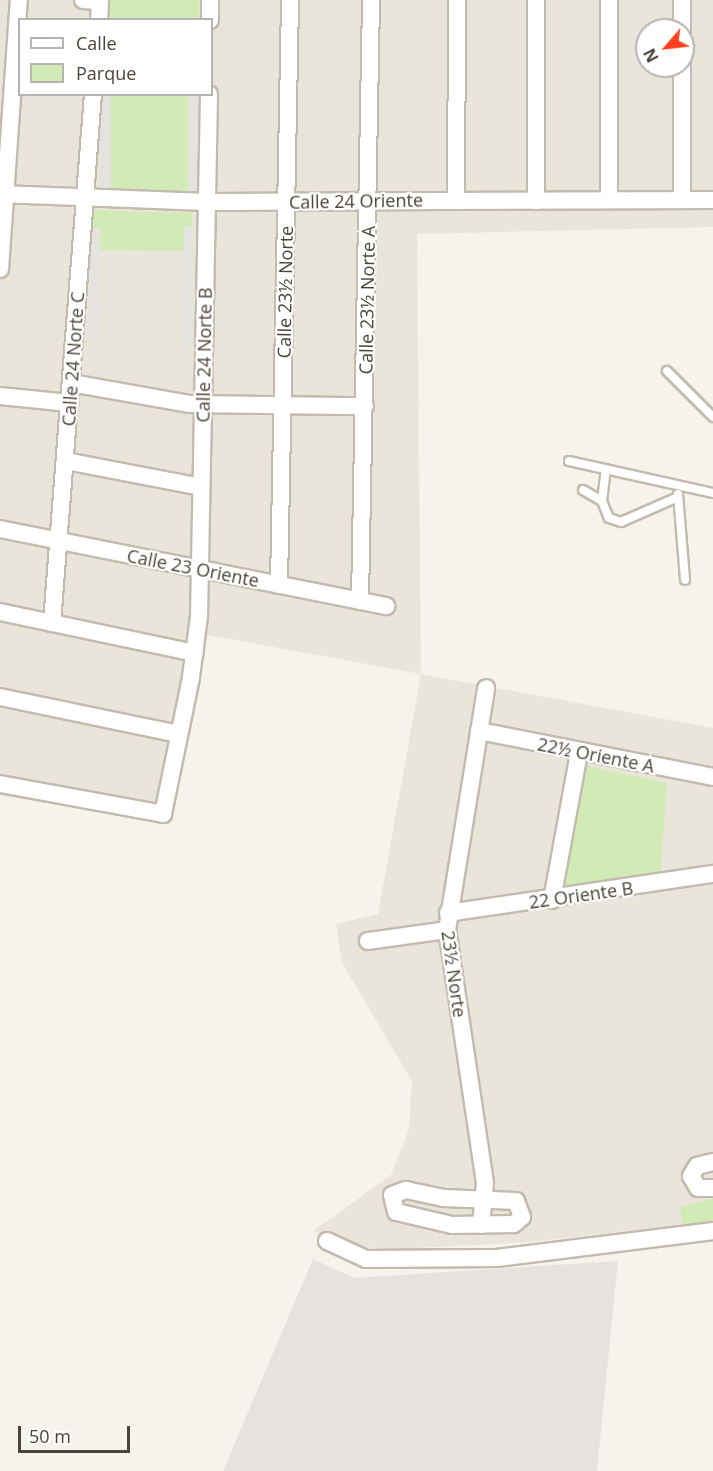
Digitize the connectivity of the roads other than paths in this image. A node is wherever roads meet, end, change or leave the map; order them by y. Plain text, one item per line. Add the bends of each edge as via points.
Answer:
1 (19, 0) edge
2 (83, 0) edge
3 (210, 0) edge
4 (290, 0) edge
5 (372, 0) edge
6 (457, 0) edge
7 (536, 0) edge
8 (609, 0) edge
9 (682, 0) edge
10 (100, 1) edge
11 (99, 18) edge
12 (210, 18) edge
13 (682, 18) edge
14 (682, 78) edge
15 (93, 96) edge
16 (208, 96) edge
17 (3, 194) edge
18 (85, 200) junction
19 (456, 200) junction
20 (609, 200) junction
21 (681, 200) junction
22 (713, 200) edge
23 (370, 201) junction
24 (536, 201) junction
25 (207, 202) junction
26 (286, 202) junction
27 (0, 269) edge
28 (667, 371) dead end
29 (71, 383) junction
30 (0, 396) edge
31 (70, 403) junction
32 (203, 404) junction
33 (282, 405) junction
34 (365, 406) junction
35 (713, 417) edge
36 (66, 461) junction
37 (568, 461) dead end
38 (606, 469) junction
39 (677, 485) junction
40 (201, 487) junction
41 (583, 490) dead end
42 (713, 493) edge
43 (678, 497) junction
44 (602, 501) junction
45 (0, 529) edge
46 (60, 541) junction
47 (199, 569) junction
48 (685, 580) dead end
49 (279, 585) junction
50 (360, 601) junction
51 (386, 606) dead end
52 (0, 612) edge
53 (52, 623) junction
54 (195, 653) junction
55 (486, 688) dead end
56 (0, 697) edge
57 (479, 731) junction
58 (179, 734) junction
59 (579, 753) junction
60 (713, 777) edge
61 (0, 784) edge
62 (713, 874) edge
63 (552, 900) junction
64 (447, 921) junction
65 (368, 941) dead end
66 (713, 1162) edge
67 (713, 1188) edge
68 (484, 1201) junction
69 (481, 1225) junction
70 (713, 1232) edge
71 (327, 1241) dead end

1 - 17 street
2 - 10 street
3 - 12 street
4 - 26 street, Calle 23½ Norte
5 - 23 street, Calle 23½ Norte A
6 - 19 street
7 - 24 street
8 - 20 street
9 - 13 street
10 - 11 street
14 - 21 street
15 - 18 street, Calle 24 Norte C
16 - 25 street, Calle 24 Norte B
17 - 18 street, Calle 24 Oriente
17 - 27 street
18 - 25 street, Calle 24 Oriente
18 - 29 street, Calle 24 Norte C
19 - 23 street, Calle 24 Oriente
19 - 24 street, Calle 24 Oriente
20 - 21 street, Calle 24 Oriente
20 - 24 street, Calle 24 Oriente
21 - 22 street, Calle 24 Oriente
23 - 26 street, Calle 24 Oriente
23 - 34 street, Calle 23½ Norte A
25 - 26 street, Calle 24 Oriente
25 - 32 street, Calle 24 Norte B
26 - 33 street, Calle 23½ Norte
28 - 35 lane
29 - 31 street, Calle 24 Norte C
29 - 32 street
30 - 31 street
31 - 36 street, Calle 24 Norte C
32 - 33 street
32 - 40 street, Calle 24 Norte B
33 - 34 street
33 - 49 street, Calle 23½ Norte
34 - 50 street, Calle 23½ Norte A
36 - 40 street
36 - 46 street, Calle 24 Norte C
37 - 38 lane
38 - 39 lane
38 - 44 lane
39 - 42 lane
39 - 43 lane
40 - 47 street, Calle 24 Norte B
41 - 44 lane
43 - 44 lane via 621,522 609,518
43 - 48 lane
45 - 46 street, Calle 23 Oriente
46 - 47 street, Calle 23 Oriente
46 - 53 street, Calle 24 Norte C
47 - 49 street, Calle 23 Oriente
47 - 54 street, Calle 24 Norte B
49 - 50 street, Calle 23 Oriente
50 - 51 street, Calle 23 Oriente
52 - 53 street
53 - 54 street
54 - 58 street, Calle 24 Norte B
55 - 57 street, 23½ Norte
56 - 58 street
57 - 59 street, 22½ Oriente A
57 - 64 street, 23½ Norte
58 - 61 street, Calle 24 Norte B via 163,814
59 - 60 street, 22½ Oriente A
59 - 63 street
62 - 63 street, 22 Oriente B
63 - 64 street, 22 Oriente B
64 - 65 street, 22 Oriente B
64 - 68 street, 23½ Norte
66 - 67 street via 697,1166 691,1176 698,1188
68 - 69 street, 23½ Norte
68 - 69 street via 516,1201 522,1217 514,1224
68 - 69 street via 406,1190 398,1191 390,1201 396,1212 452,1225
70 - 71 street via 497,1258 366,1258

